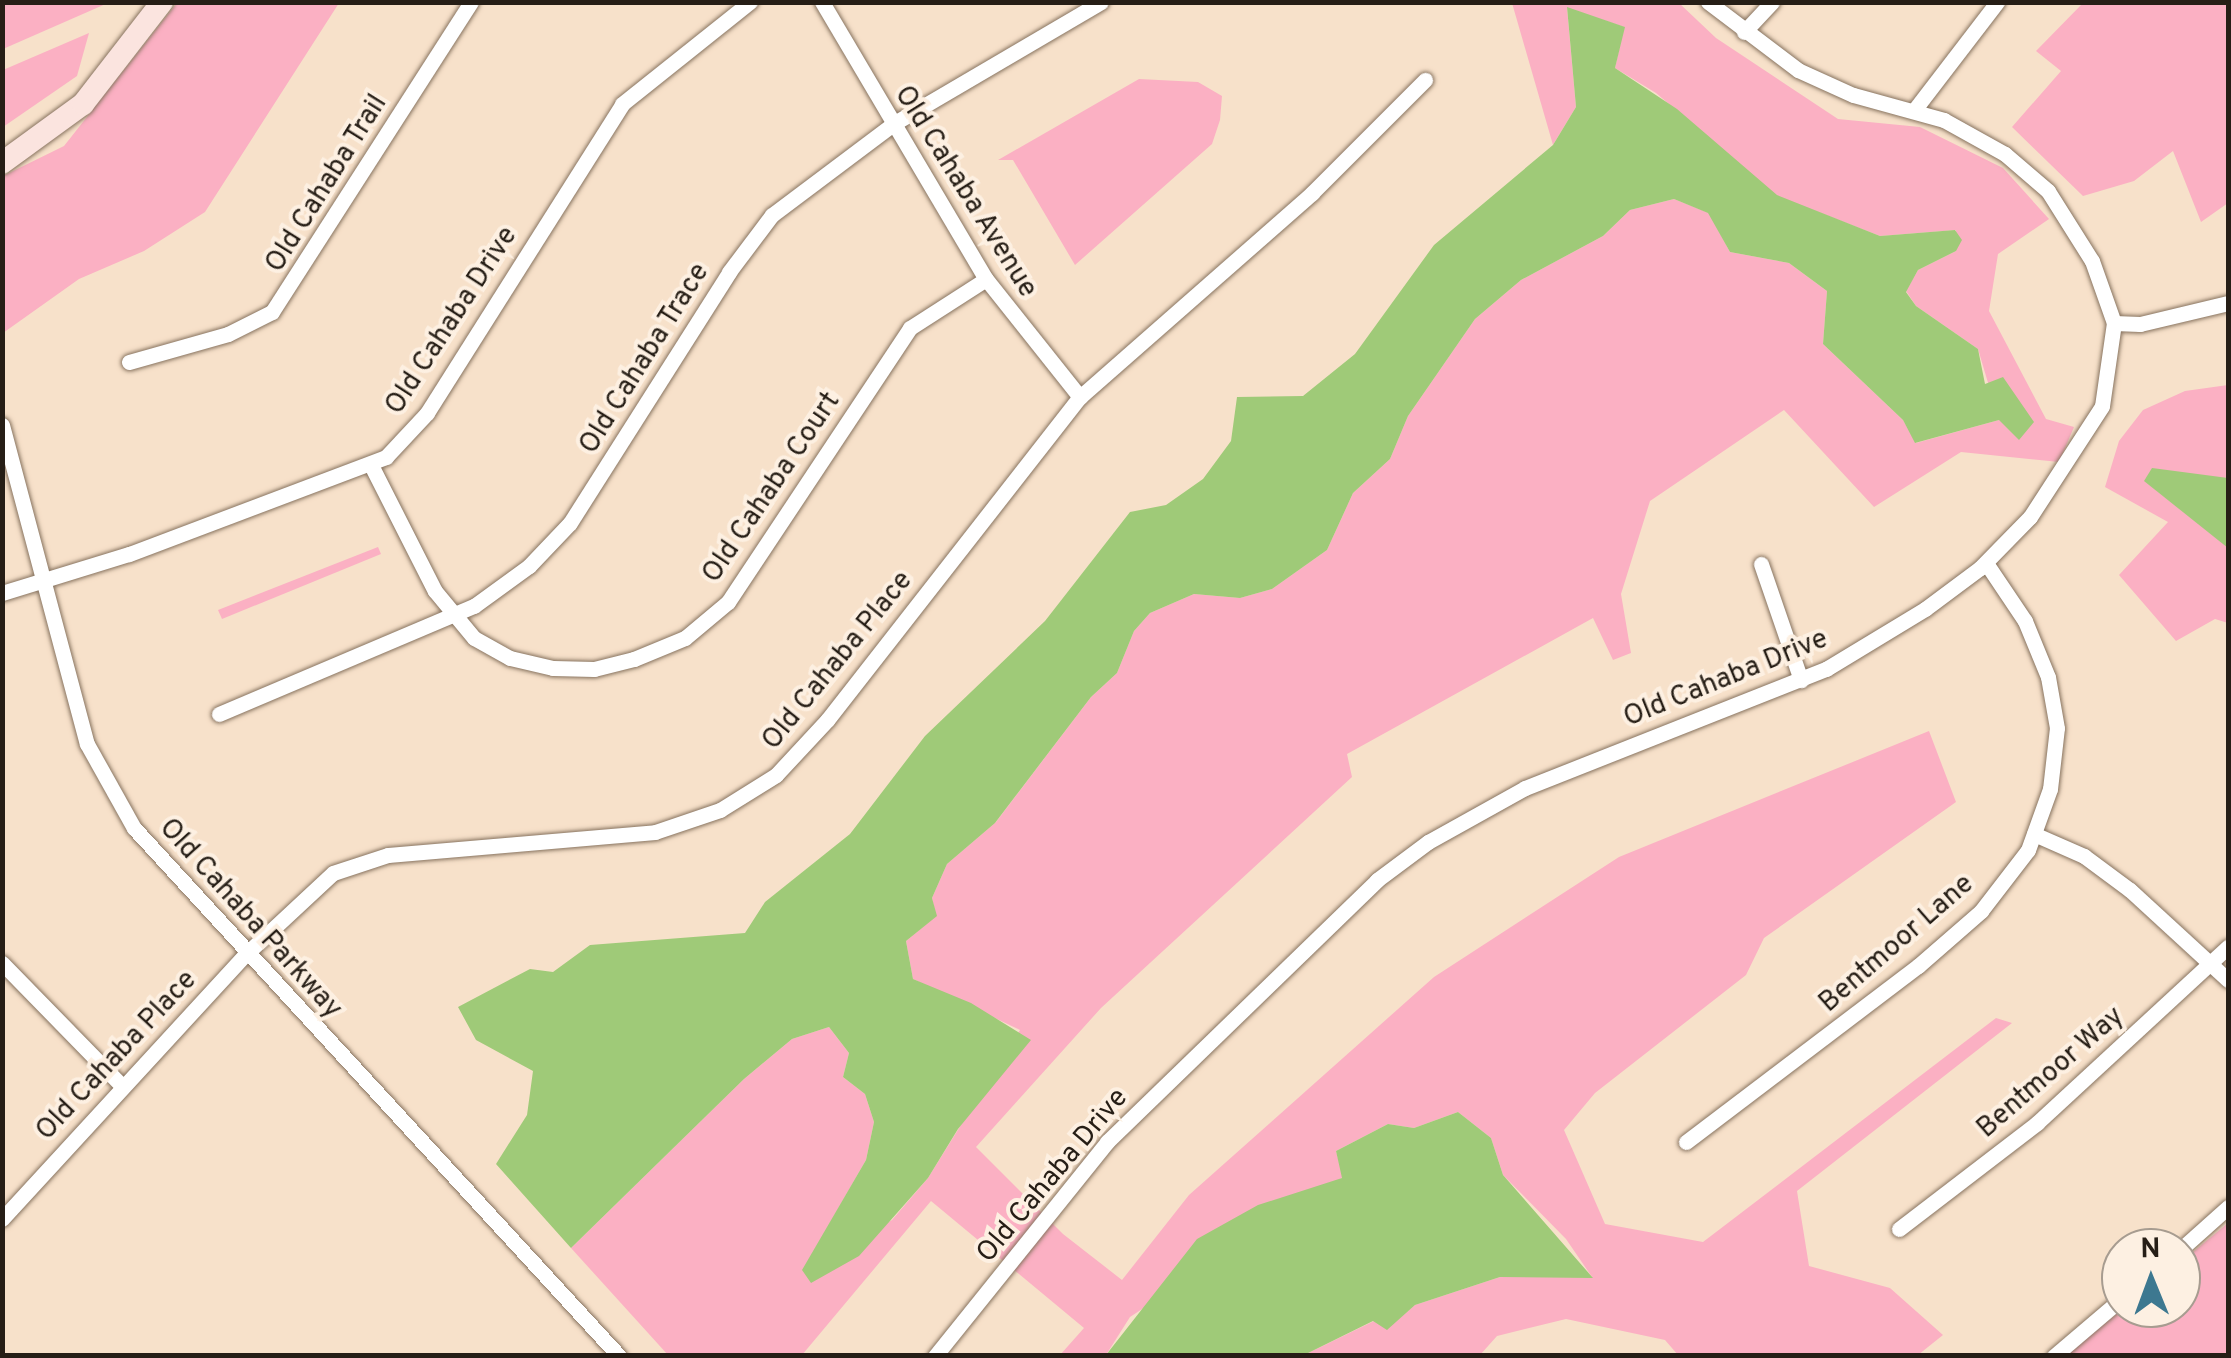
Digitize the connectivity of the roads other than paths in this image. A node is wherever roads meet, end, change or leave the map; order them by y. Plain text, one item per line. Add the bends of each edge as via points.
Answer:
1 (162, 2) edge
2 (471, 2) edge
3 (750, 2) edge
4 (822, 2) edge
5 (1101, 2) edge
6 (1708, 2) edge
7 (1772, 2) edge
8 (1997, 2) edge
9 (1744, 32) junction
10 (1425, 80) dead end
11 (1915, 109) junction
12 (893, 124) junction
13 (2, 163) edge
14 (986, 279) junction
15 (2228, 303) edge
16 (2114, 323) junction
17 (129, 362) dead end
18 (1080, 397) junction
19 (2, 425) edge
20 (371, 465) junction
21 (1986, 563) junction
22 (1760, 564) dead end
23 (42, 584) junction
24 (2, 593) edge
25 (453, 616) junction
26 (1801, 680) junction
27 (219, 714) dead end
28 (2034, 834) junction
29 (2228, 947) edge
30 (247, 952) junction
31 (2213, 961) junction
32 (2, 963) edge
33 (2228, 980) edge
34 (123, 1087) junction
35 (1686, 1142) dead end
36 (2228, 1207) edge
37 (2, 1219) edge
38 (1900, 1229) dead end
39 (2201, 1231) edge
40 (2101, 1317) edge
41 (620, 1356) edge
42 (935, 1356) edge
43 (2054, 1356) edge

1 - 13 main road via 83,104
2 - 17 street, Old Cahaba Trail via 272,312 228,334
3 - 20 street, Old Cahaba Drive via 622,104 426,414
4 - 12 street, Old Cahaba Avenue
5 - 12 street, Old Cahaba Trace
6 - 9 street, Old Cahaba Drive
7 - 9 street
8 - 11 street
9 - 11 street, Old Cahaba Drive via 1824,84
10 - 18 street, Old Cahaba Place via 1312,193
11 - 16 street, Old Cahaba Drive via 1979,138 2048,191 2092,261
12 - 14 street, Old Cahaba Avenue
12 - 25 street, Old Cahaba Trace via 772,215 570,523 498,591
14 - 18 street, Old Cahaba Avenue
14 - 25 street, Old Cahaba Court via 910,328 747,580 685,638 594,669 554,668 486,647
15 - 16 street via 2140,324
16 - 21 street, Old Cahaba Drive via 2102,406 2050,493
18 - 30 street, Old Cahaba Place via 828,718 762,785 710,814 655,832 370,858 318,884
19 - 23 street, Old Cahaba Parkway
20 - 23 street, Old Cahaba Drive
20 - 25 street, Old Cahaba Court
21 - 26 street, Old Cahaba Drive via 1861,650
21 - 28 street, Bentmoor Lane via 2025,620 2048,677 2057,728 2050,789
22 - 26 street
23 - 24 street, Old Cahaba Drive
23 - 30 street, Old Cahaba Parkway via 86,744 105,782 134,828
25 - 27 street, Old Cahaba Trace
26 - 42 street, Old Cahaba Drive via 1525,788 1428,842 1377,880 1107,1142
28 - 31 street via 2084,856
28 - 35 street, Bentmoor Lane via 1981,910 1944,944
29 - 31 street, Bentmoor Way
30 - 34 street, Old Cahaba Place
30 - 41 street, Old Cahaba Parkway
31 - 33 street
31 - 38 street, Bentmoor Way via 2037,1123
32 - 34 street
34 - 37 street, Old Cahaba Place
36 - 39 street
40 - 43 street

